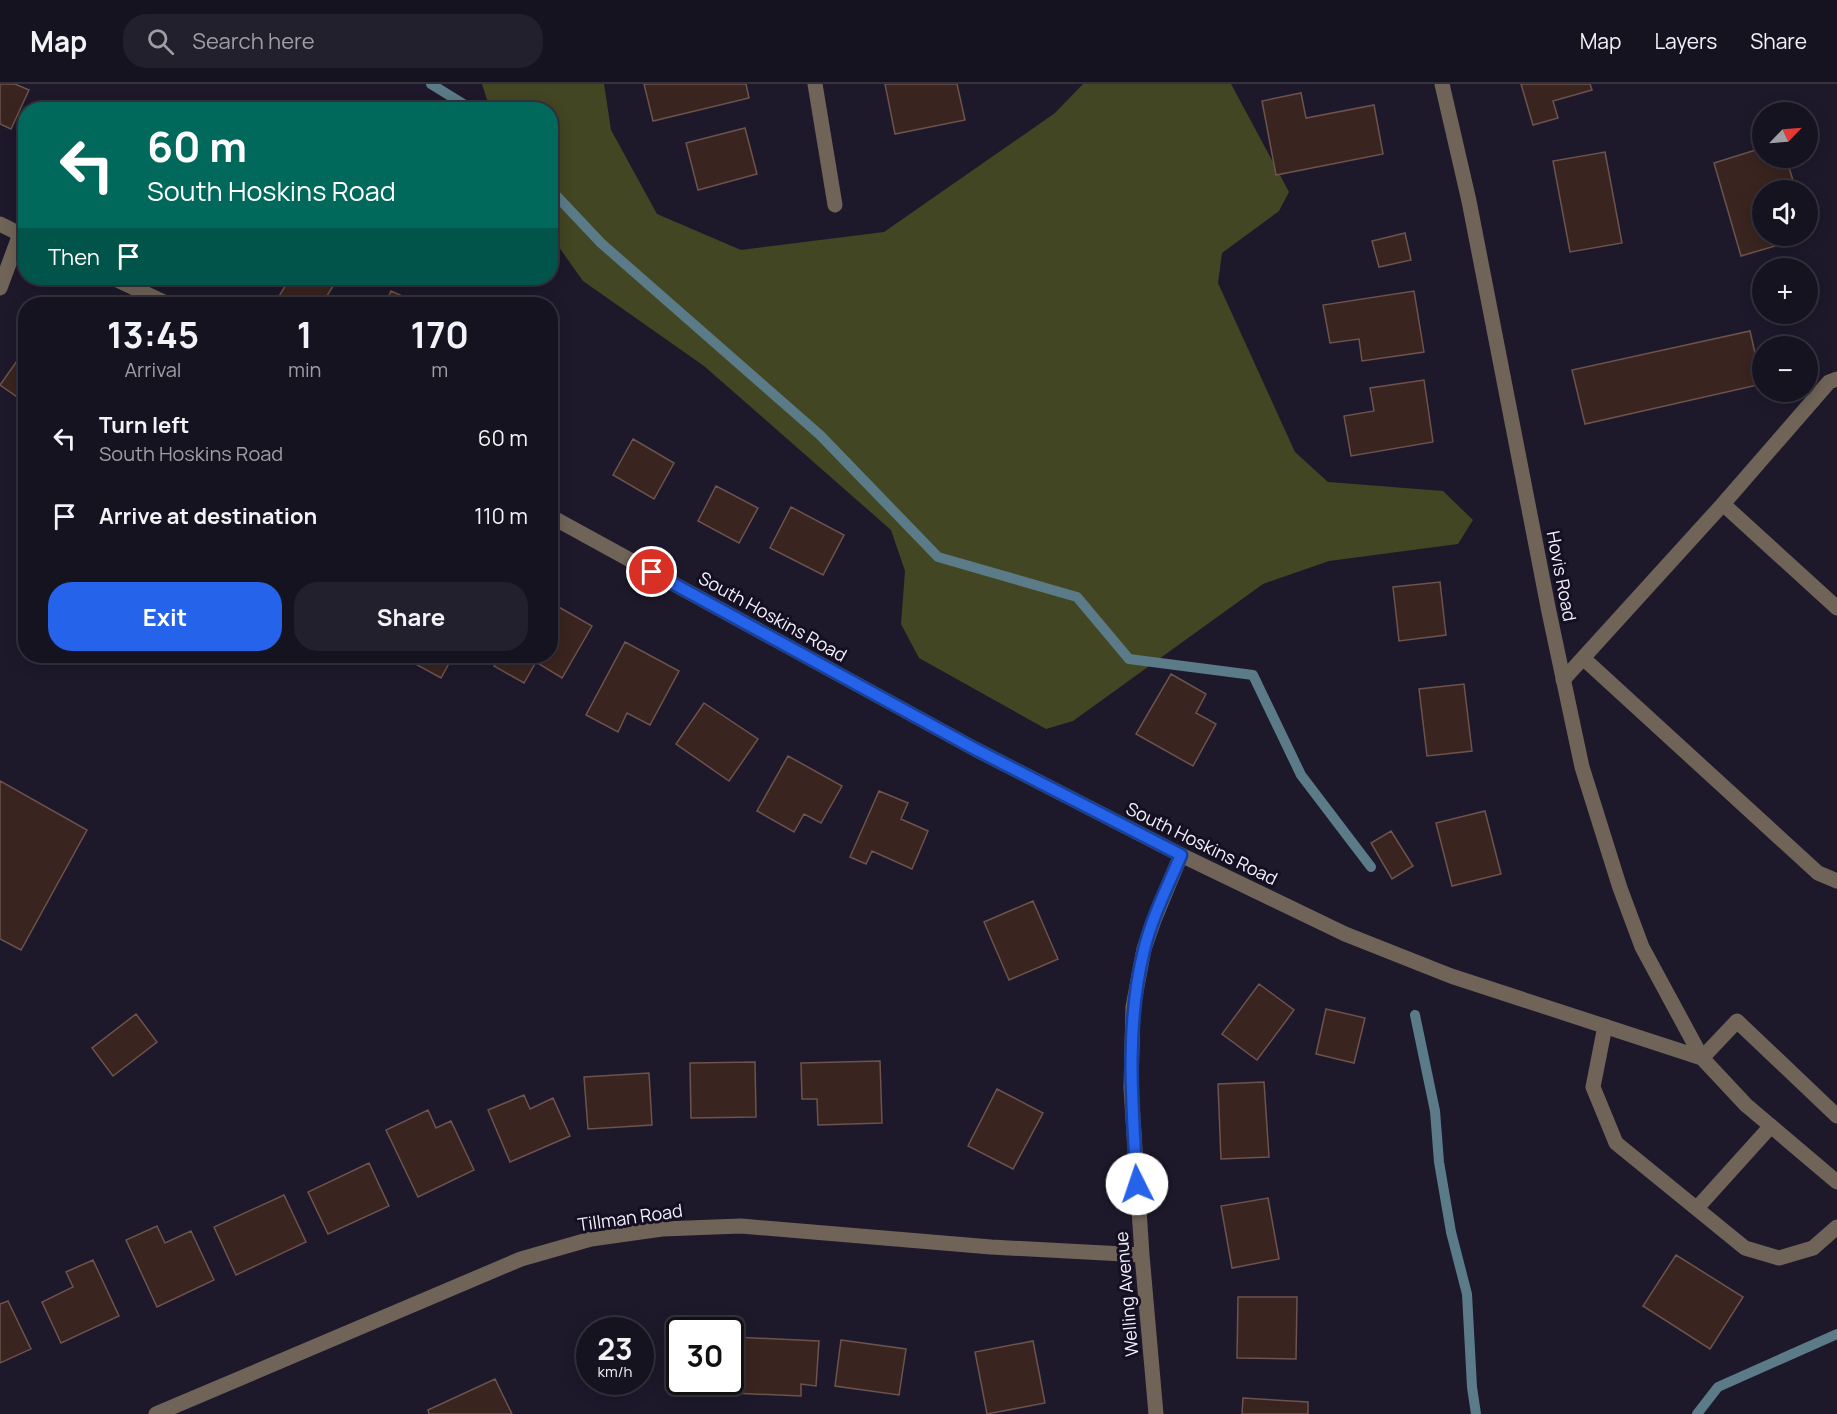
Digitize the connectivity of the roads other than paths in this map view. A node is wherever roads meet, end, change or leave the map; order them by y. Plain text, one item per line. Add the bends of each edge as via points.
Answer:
1 (816, 84) edge
2 (1442, 84) edge
3 (835, 205) dead end
4 (0, 224) edge
5 (18, 233) edge
6 (18, 247) edge
7 (128, 285) edge
8 (0, 288) edge
9 (153, 297) edge
10 (1837, 379) edge
11 (1723, 504) junction
12 (558, 520) edge
13 (1837, 608) edge
14 (1583, 658) junction
15 (1563, 680) junction
16 (1181, 855) junction
17 (1837, 881) edge
18 (1605, 1026) junction
19 (1702, 1058) junction
20 (1837, 1116) edge
21 (1771, 1126) junction
22 (1836, 1178) edge
23 (1697, 1209) junction
24 (1837, 1227) edge
25 (1142, 1255) junction
26 (156, 1414) edge
27 (1156, 1414) edge

1 - 3 street
2 - 15 street, Hovis Road via 1472,213
4 - 5 street
6 - 8 street
7 - 9 street
10 - 11 street via 1829,382
11 - 13 street
11 - 14 street
12 - 16 street, South Hoskins Road via 975,749
14 - 15 street
14 - 17 street via 1818,873
15 - 19 street, Hovis Road via 1582,767 1620,888 1642,947
16 - 18 street, South Hoskins Road via 1366,942 1451,976
16 - 25 street, Welling Avenue via 1144,949 1133,1007 1131,1088
18 - 19 street, South Hoskins Road
18 - 23 street via 1593,1087 1616,1143
19 - 20 street via 1737,1021
19 - 21 street, South Hoskins Road
21 - 22 street, South Hoskins Road
21 - 23 street
23 - 24 street via 1745,1248 1779,1258 1813,1248
25 - 26 street, Tillman Road via 741,1226 662,1228 591,1239 521,1259
25 - 27 street, Welling Avenue

